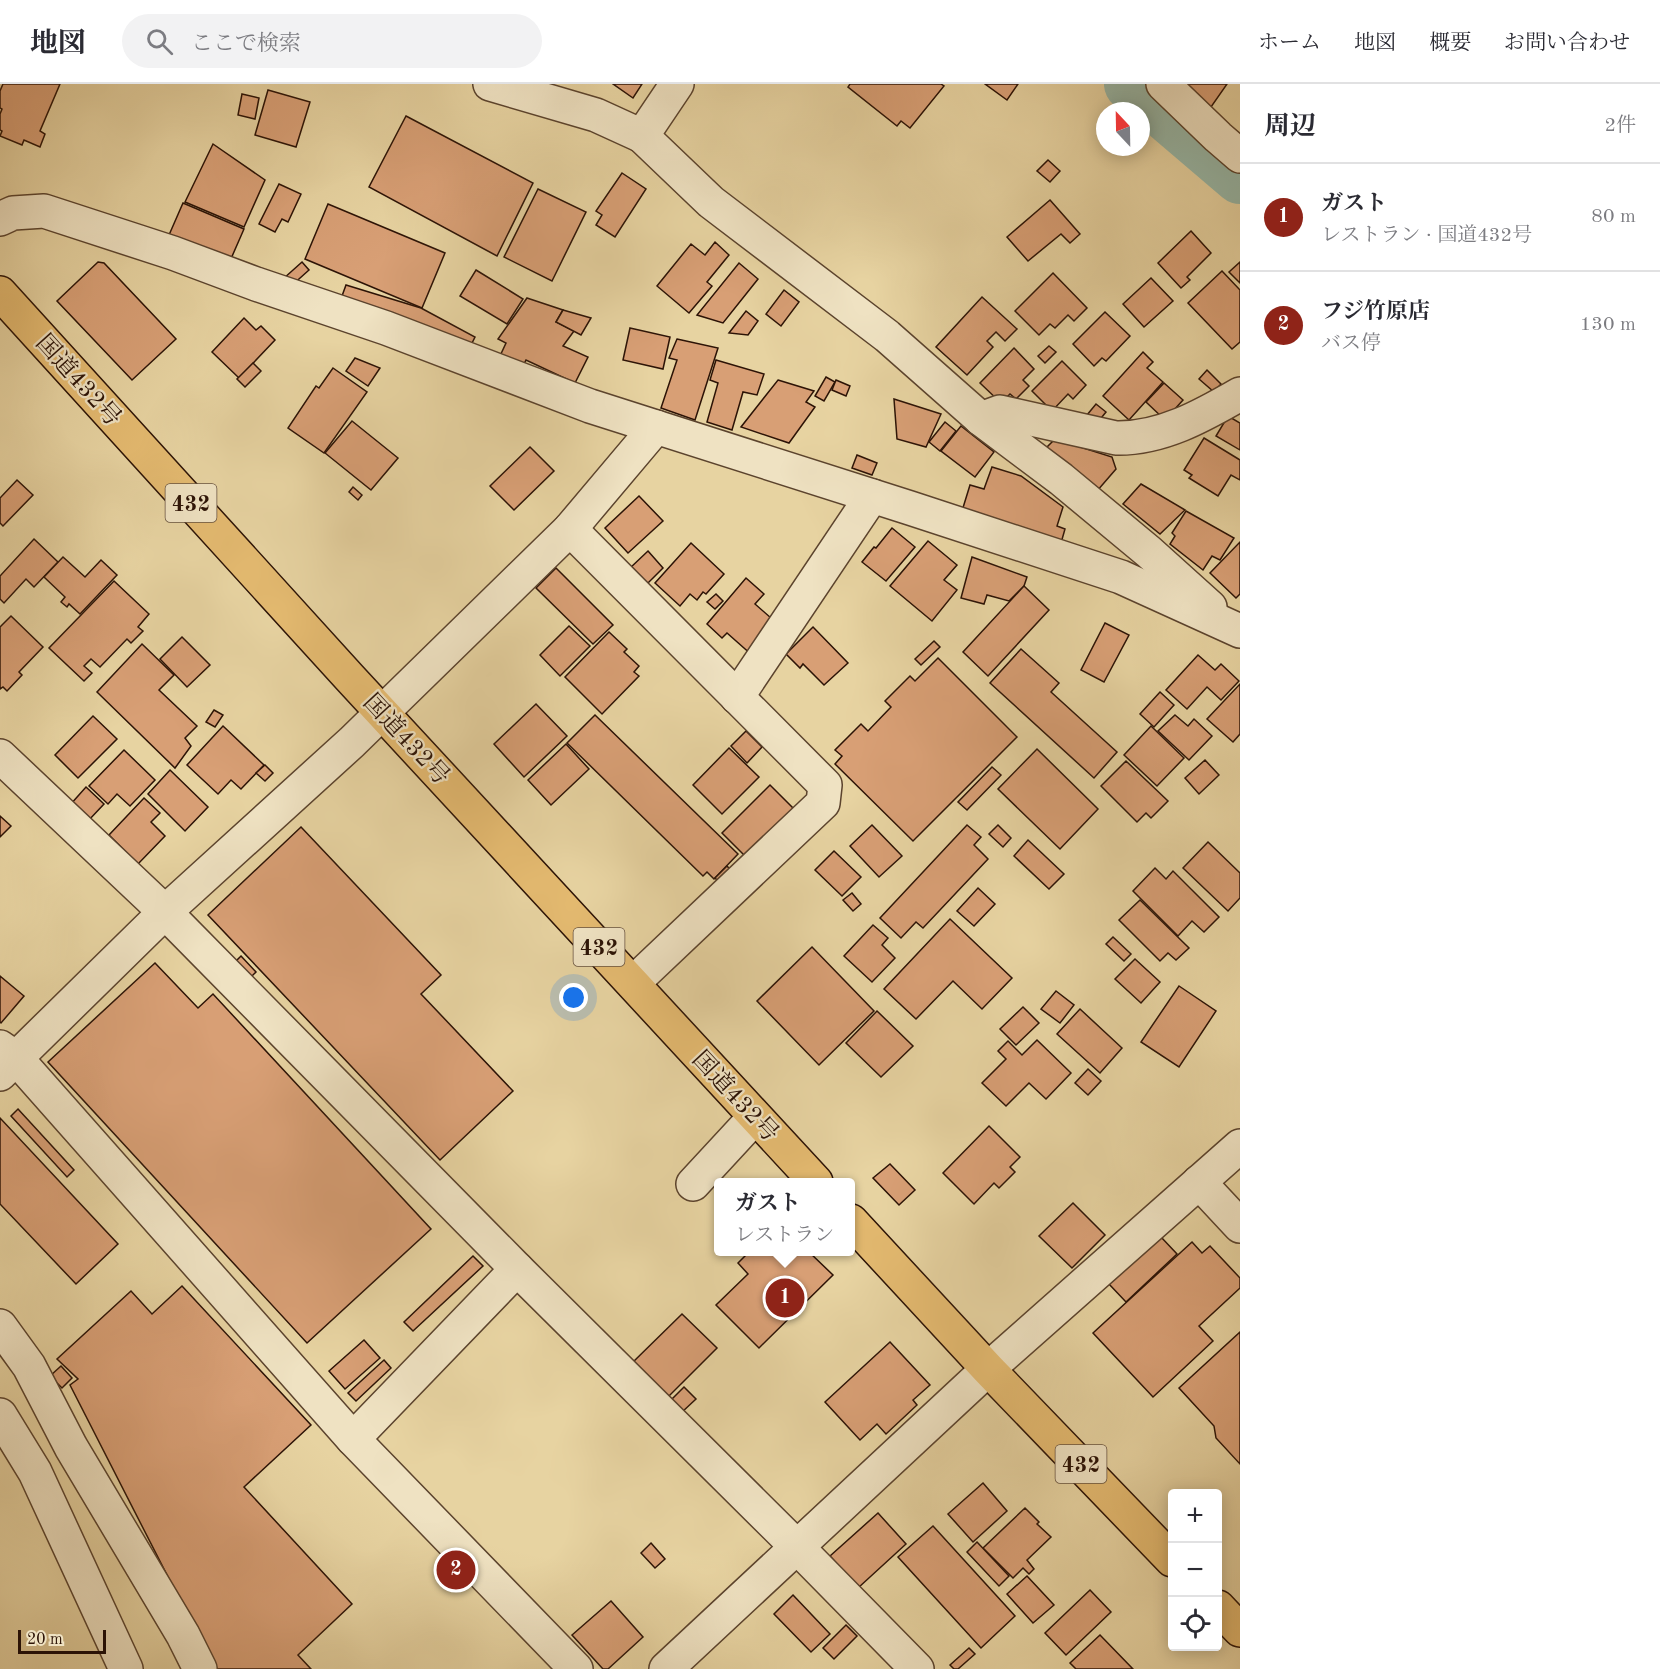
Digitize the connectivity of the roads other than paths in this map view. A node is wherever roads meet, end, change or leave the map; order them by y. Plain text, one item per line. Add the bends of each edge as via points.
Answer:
1 (490, 84) edge
2 (677, 84) edge
3 (1163, 84) edge
4 (642, 136) junction
5 (1240, 155) edge
6 (0, 219) edge
7 (0, 293) edge
8 (1240, 394) edge
9 (981, 419) junction
10 (656, 427) junction
11 (872, 496) junction
12 (570, 529) junction
13 (1236, 629) edge
14 (737, 697) junction
15 (382, 712) junction
16 (0, 756) edge
17 (165, 912) junction
18 (633, 983) junction
19 (5, 1060) edge
20 (755, 1117) junction
21 (1240, 1146) edge
22 (812, 1178) edge
23 (1199, 1182) junction
24 (693, 1184) dead end
25 (855, 1225) edge
26 (1240, 1226) edge
27 (517, 1269) junction
28 (0, 1326) edge
29 (988, 1369) junction
30 (0, 1415) edge
31 (353, 1439) junction
32 (797, 1547) junction
33 (1168, 1555) edge
34 (1222, 1611) edge
35 (1240, 1630) edge
36 (126, 1669) edge
37 (200, 1669) edge
38 (576, 1669) edge
39 (666, 1669) edge
40 (917, 1669) edge

1 - 4 street via 596,115
2 - 4 street
3 - 5 street
4 - 9 street via 711,202 887,336
6 - 10 street via 13,213 44,211 77,221
7 - 15 highway, 国道432号 / 432
8 - 9 street via 1182,425 1127,438 999,412
9 - 13 street via 1061,479
10 - 11 street
10 - 12 street
11 - 13 street via 1121,578
11 - 14 street
12 - 14 street
12 - 15 street
14 - 18 street via 825,785 823,803
15 - 17 street
15 - 18 highway, 国道432号 / 432
16 - 17 street
17 - 19 street
17 - 27 street
18 - 20 highway, 国道432号 / 432
19 - 31 street
20 - 22 highway, 国道432号 / 432
20 - 24 street
21 - 23 street
23 - 26 street
23 - 29 street
25 - 29 highway, 432
27 - 31 street
27 - 32 street
28 - 37 street via 29,1366 71,1447
29 - 32 street
29 - 33 highway, 432
30 - 36 street via 35,1472
31 - 38 street
32 - 39 street
32 - 40 street
34 - 35 highway

